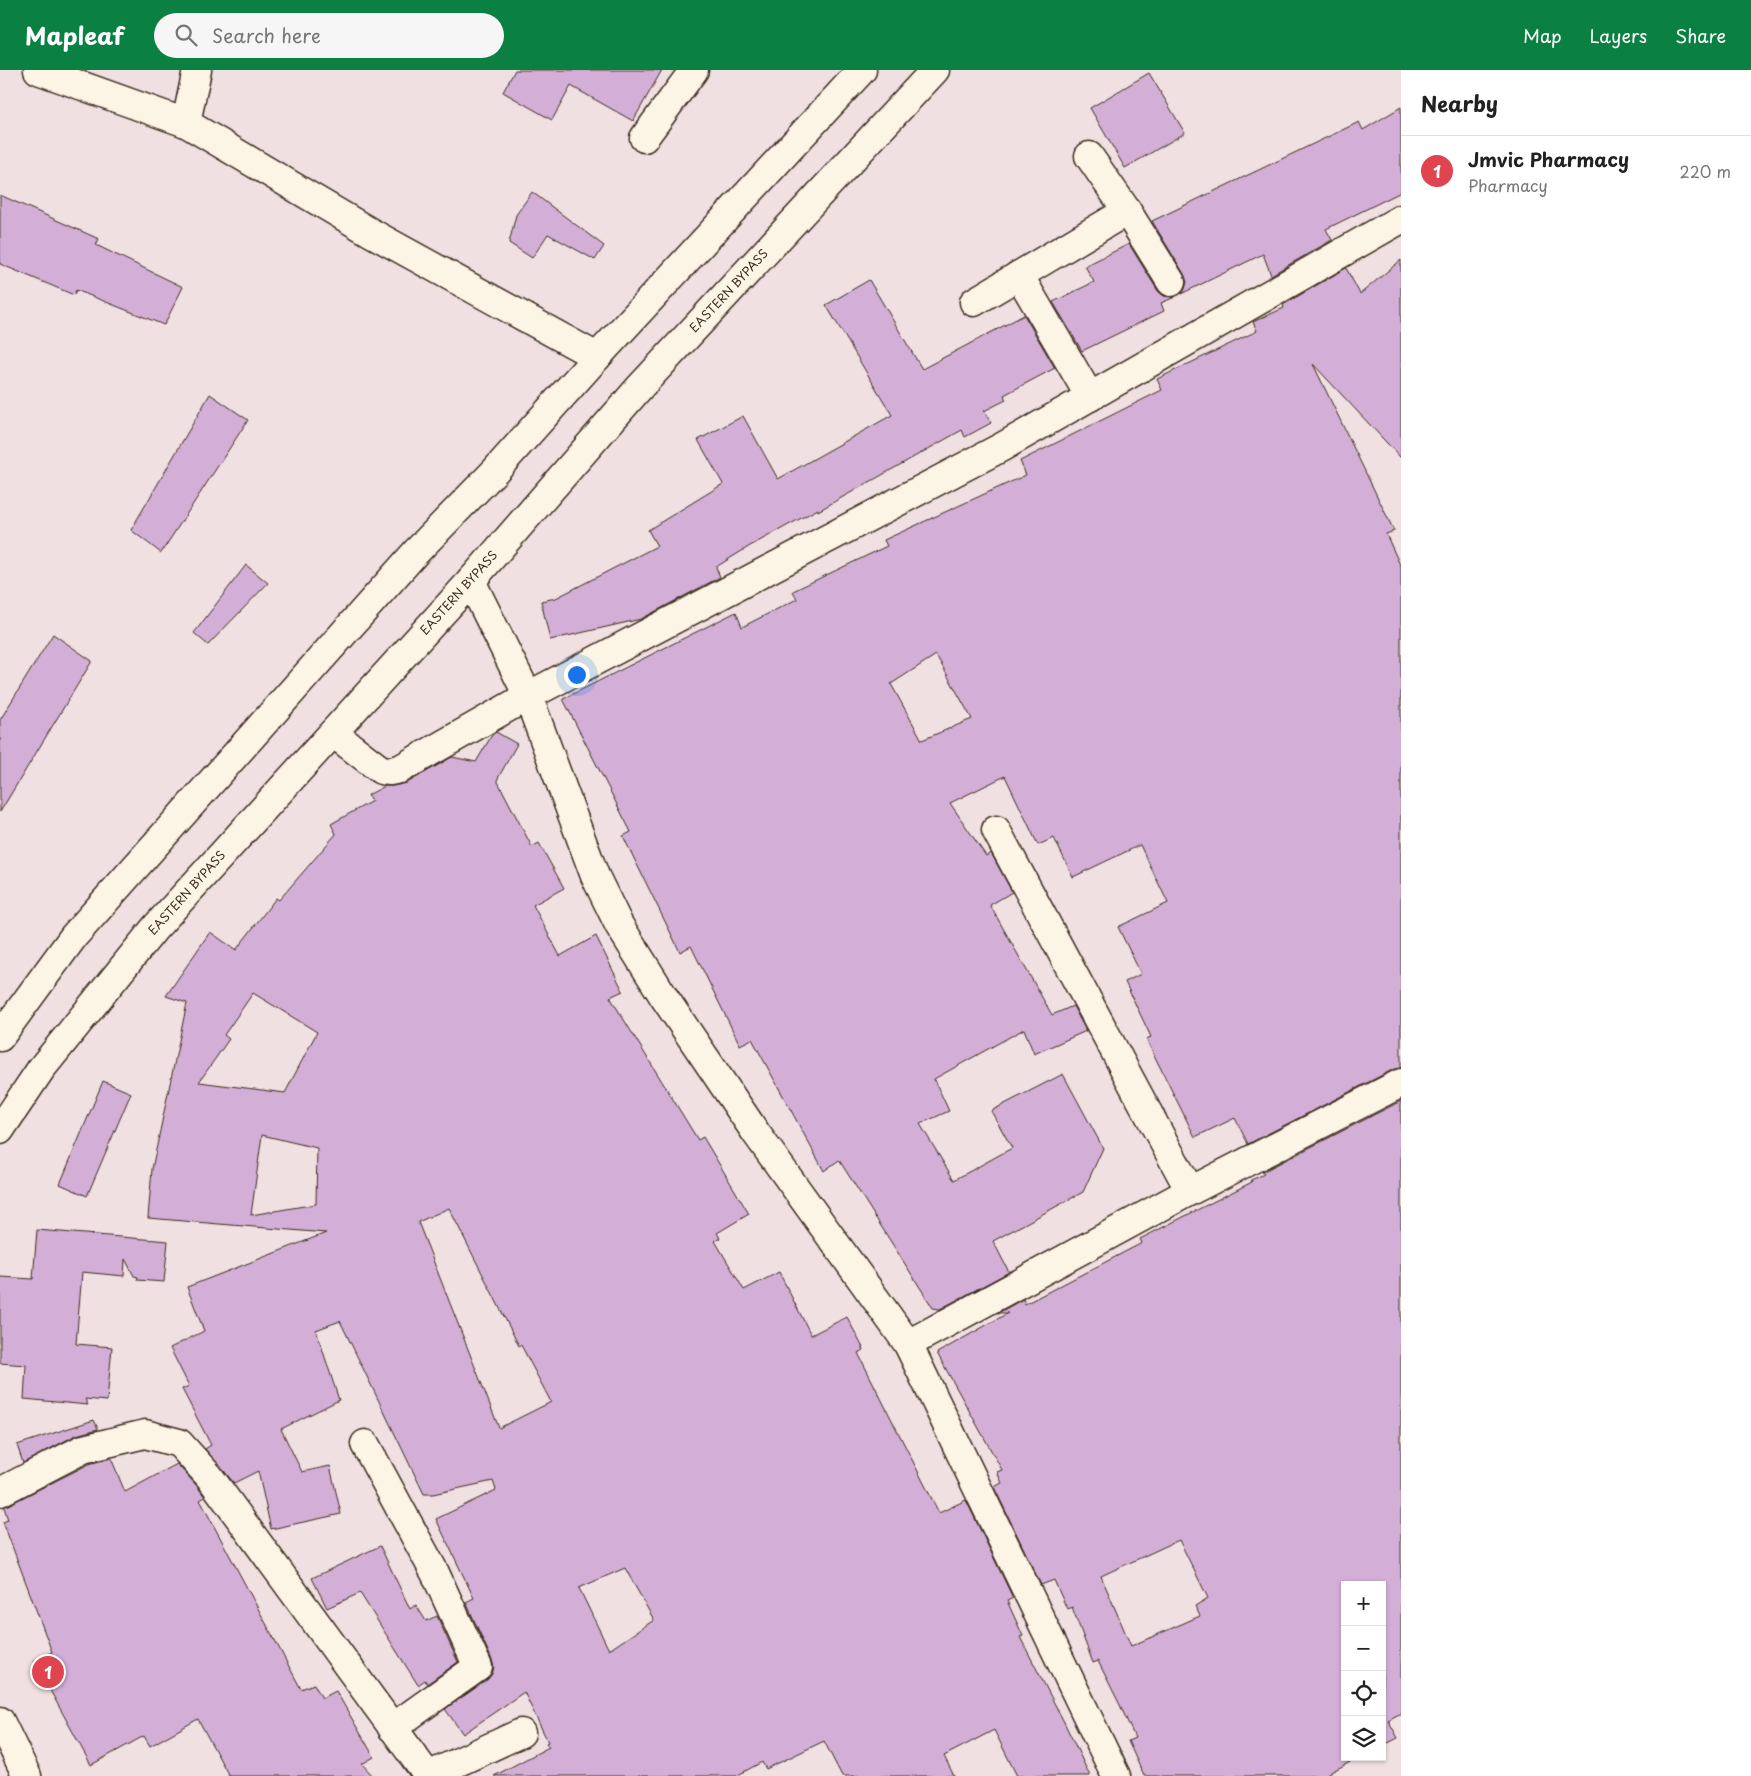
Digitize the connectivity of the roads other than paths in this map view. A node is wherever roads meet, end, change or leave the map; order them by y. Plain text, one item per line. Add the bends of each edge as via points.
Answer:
1 (38, 70) edge
2 (196, 70) edge
3 (694, 70) edge
4 (862, 70) edge
5 (935, 70) edge
6 (186, 123) junction
7 (644, 138) dead end
8 (1089, 156) dead end
9 (1127, 211) junction
10 (1401, 219) edge
11 (1019, 276) junction
12 (1171, 282) dead end
13 (974, 302) dead end
14 (597, 358) junction
15 (1090, 397) junction
16 (471, 581) junction
17 (528, 696) junction
18 (333, 733) junction
19 (996, 830) dead end
20 (0, 1038) edge
21 (1401, 1083) edge
22 (0, 1130) edge
23 (1190, 1191) junction
24 (908, 1344) junction
25 (365, 1444) dead end
26 (0, 1492) edge
27 (0, 1721) edge
28 (392, 1728) junction
29 (520, 1732) dead end
30 (27, 1776) edge
31 (428, 1776) edge
32 (1116, 1776) edge

1 - 6 main road
2 - 6 main road
3 - 7 main road
4 - 14 main road
5 - 16 main road, EASTERN BYPASS via 640,387
6 - 14 main road via 370,232
8 - 9 main road
9 - 11 main road
9 - 12 main road
10 - 15 main road
11 - 13 main road
11 - 15 main road
14 - 20 main road via 416,552 74,936
15 - 17 main road via 1002,447
16 - 17 main road
16 - 18 main road, EASTERN BYPASS
17 - 18 main road via 390,772 381,770
17 - 24 main road via 594,876 619,925 756,1133
18 - 22 main road, EASTERN BYPASS via 154,928 42,1069
19 - 23 main road
21 - 23 main road
23 - 24 main road
24 - 32 main road
25 - 28 main road via 435,1573 478,1667
26 - 28 main road via 83,1449 145,1434 179,1443 208,1476
27 - 30 main road
28 - 31 main road
29 - 31 main road

